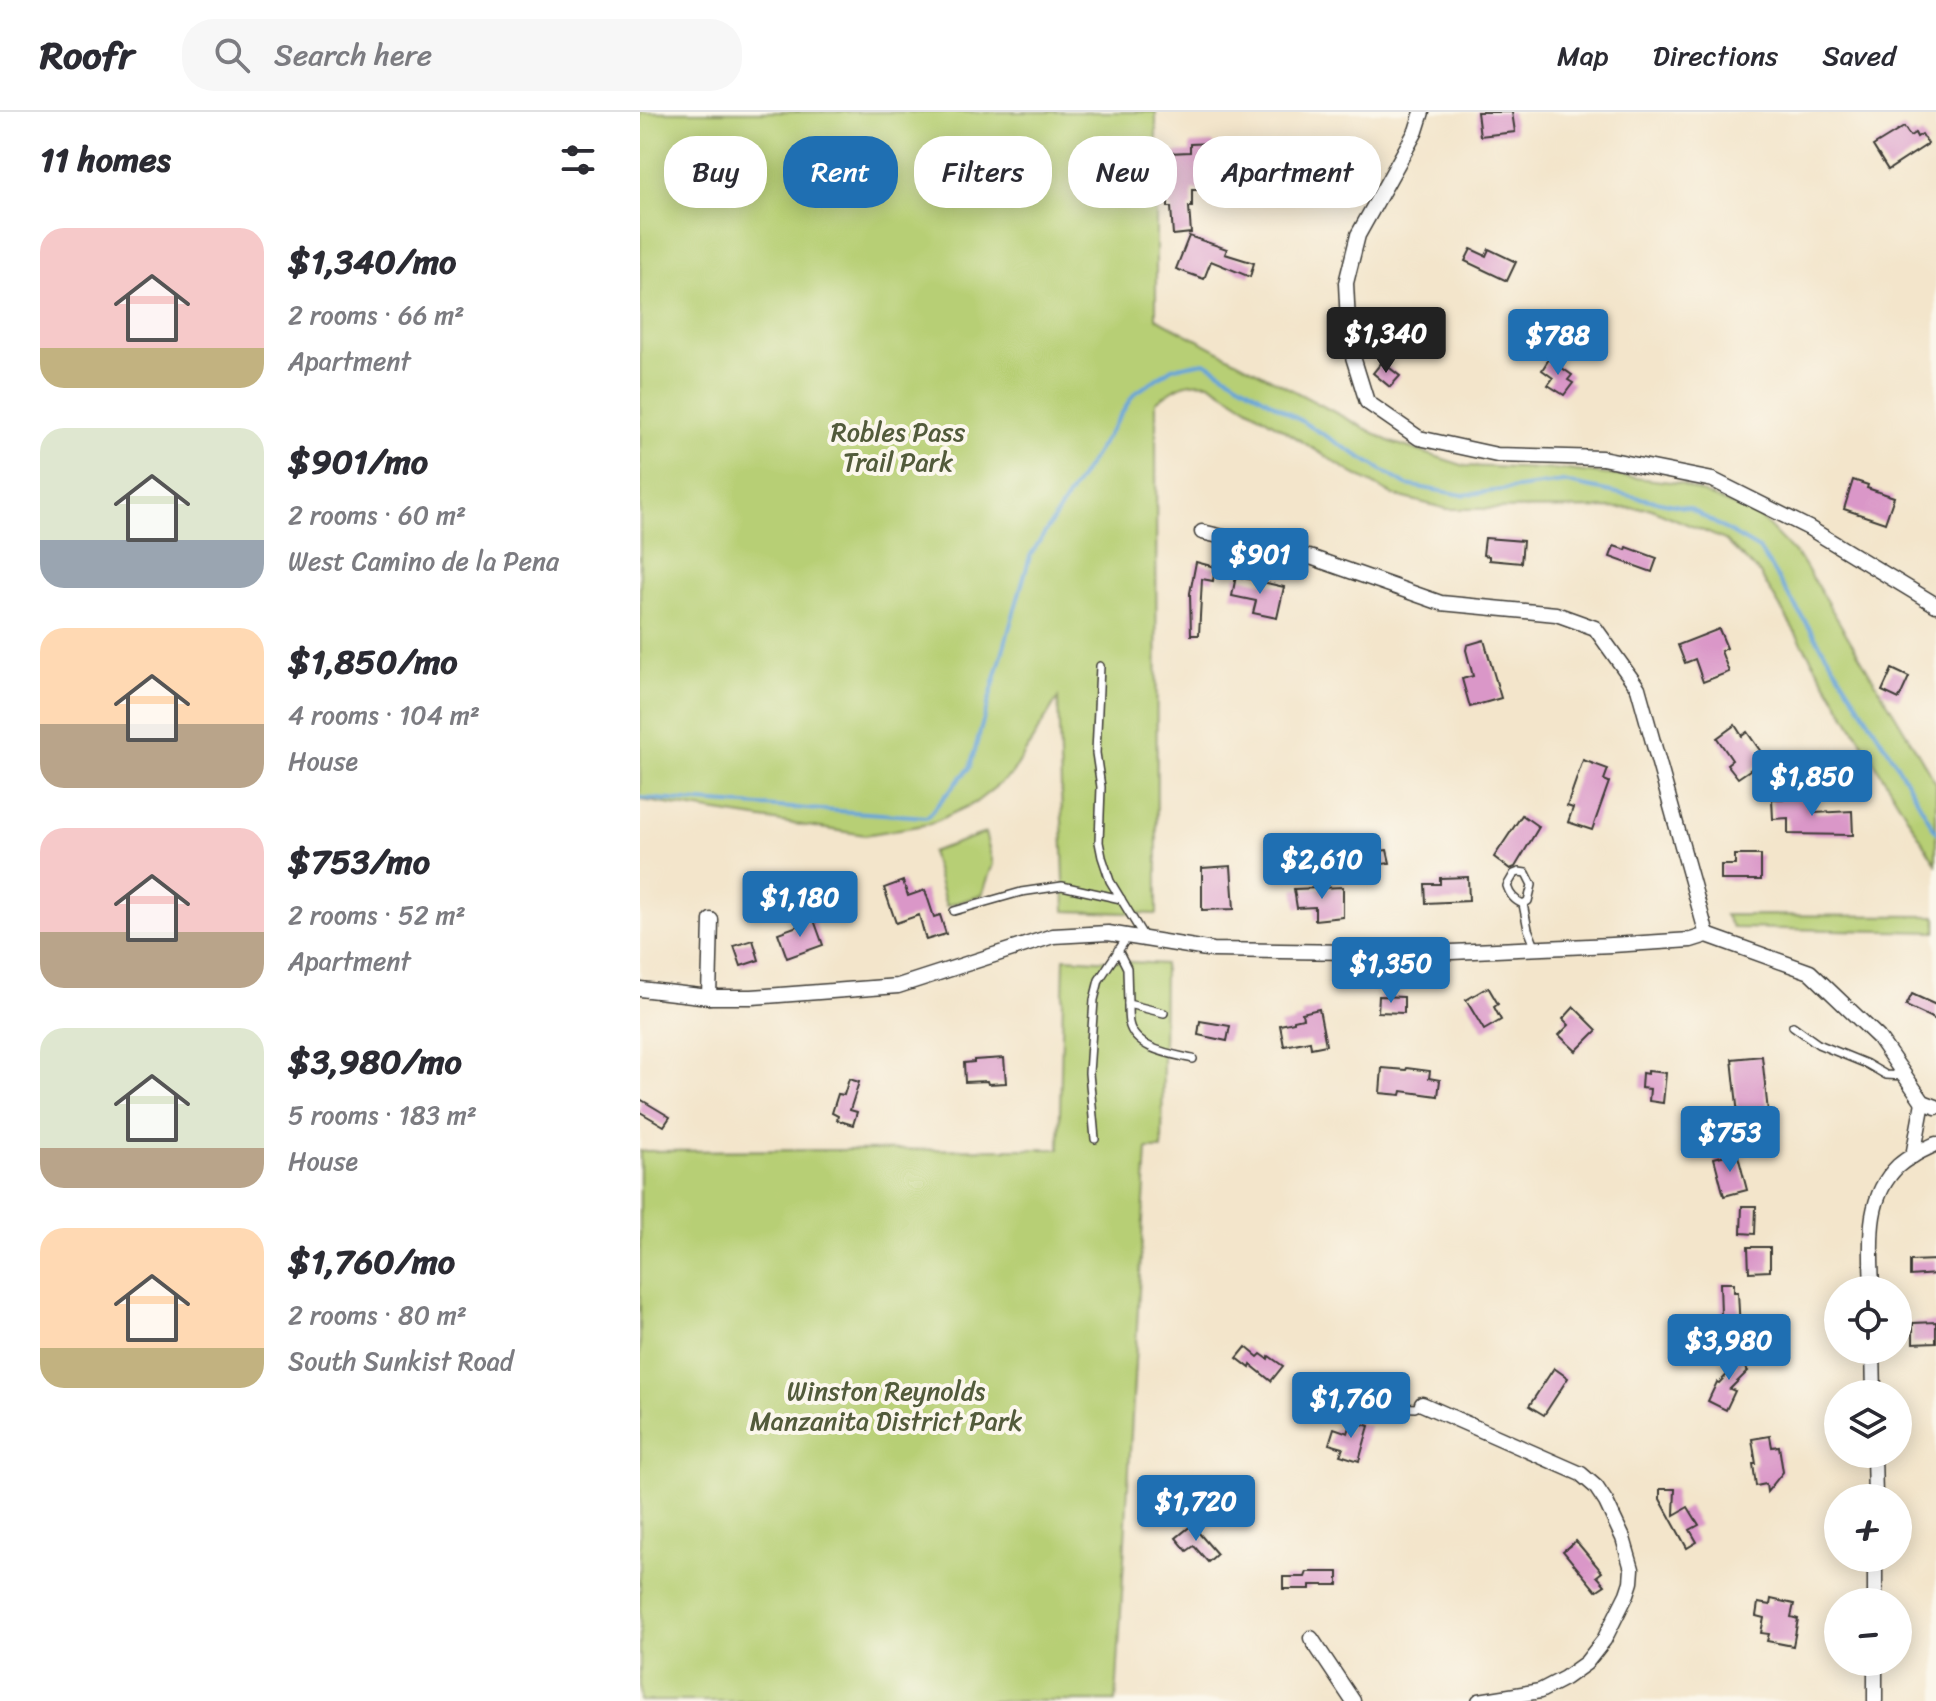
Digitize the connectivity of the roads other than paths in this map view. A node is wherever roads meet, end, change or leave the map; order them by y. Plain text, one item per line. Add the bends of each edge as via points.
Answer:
1 (1422, 112) edge
2 (1202, 532) dead end
3 (1936, 605) edge
4 (1100, 666) dead end
5 (1121, 899) junction
6 (1523, 904) dead end
7 (954, 911) dead end
8 (711, 920) dead end
9 (1707, 935) junction
10 (1128, 936) junction
11 (1145, 939) junction
12 (1536, 949) junction
13 (1118, 950) junction
14 (640, 989) edge
15 (709, 997) junction
16 (1128, 1004) junction
17 (1164, 1013) dead end
18 (1793, 1026) dead end
19 (1193, 1059) dead end
20 (1906, 1076) junction
21 (1929, 1105) edge
22 (1095, 1139) dead end
23 (1936, 1144) edge
24 (1913, 1156) junction
25 (1872, 1276) edge
26 (1303, 1389) dead end
27 (1422, 1404) joint
28 (1311, 1638) dead end
29 (1875, 1676) edge
30 (1353, 1701) edge
31 (1479, 1701) edge
32 (1875, 1701) edge

1 - 3 street via 1358,235 1346,283 1349,344 1367,402 1419,438 1450,445 1497,455 1602,458 1713,480 1809,528
2 - 9 street via 1313,558 1441,603 1556,614 1595,628 1638,688
4 - 5 lane via 1099,842
5 - 7 lane via 1062,886
5 - 11 lane
6 - 12 lane
8 - 15 street
9 - 12 street
9 - 20 street via 1810,972 1878,1037
10 - 11 street
10 - 13 lane
10 - 15 street via 1053,936 898,986
11 - 12 street via 1213,950
13 - 16 lane via 1127,968
13 - 22 lane via 1099,980 1092,1020 1089,1073
14 - 15 street
16 - 17 lane
16 - 19 lane via 1129,1025 1140,1040
18 - 20 lane via 1818,1044 1886,1075
20 - 21 street
21 - 24 street
23 - 24 street
24 - 25 street via 1878,1195 1872,1214
26 - 27 lane via 1318,1397 1384,1406
27 - 31 street via 1581,1474 1606,1502 1632,1569 1627,1594 1586,1663 1540,1691
28 - 30 street
29 - 32 street

